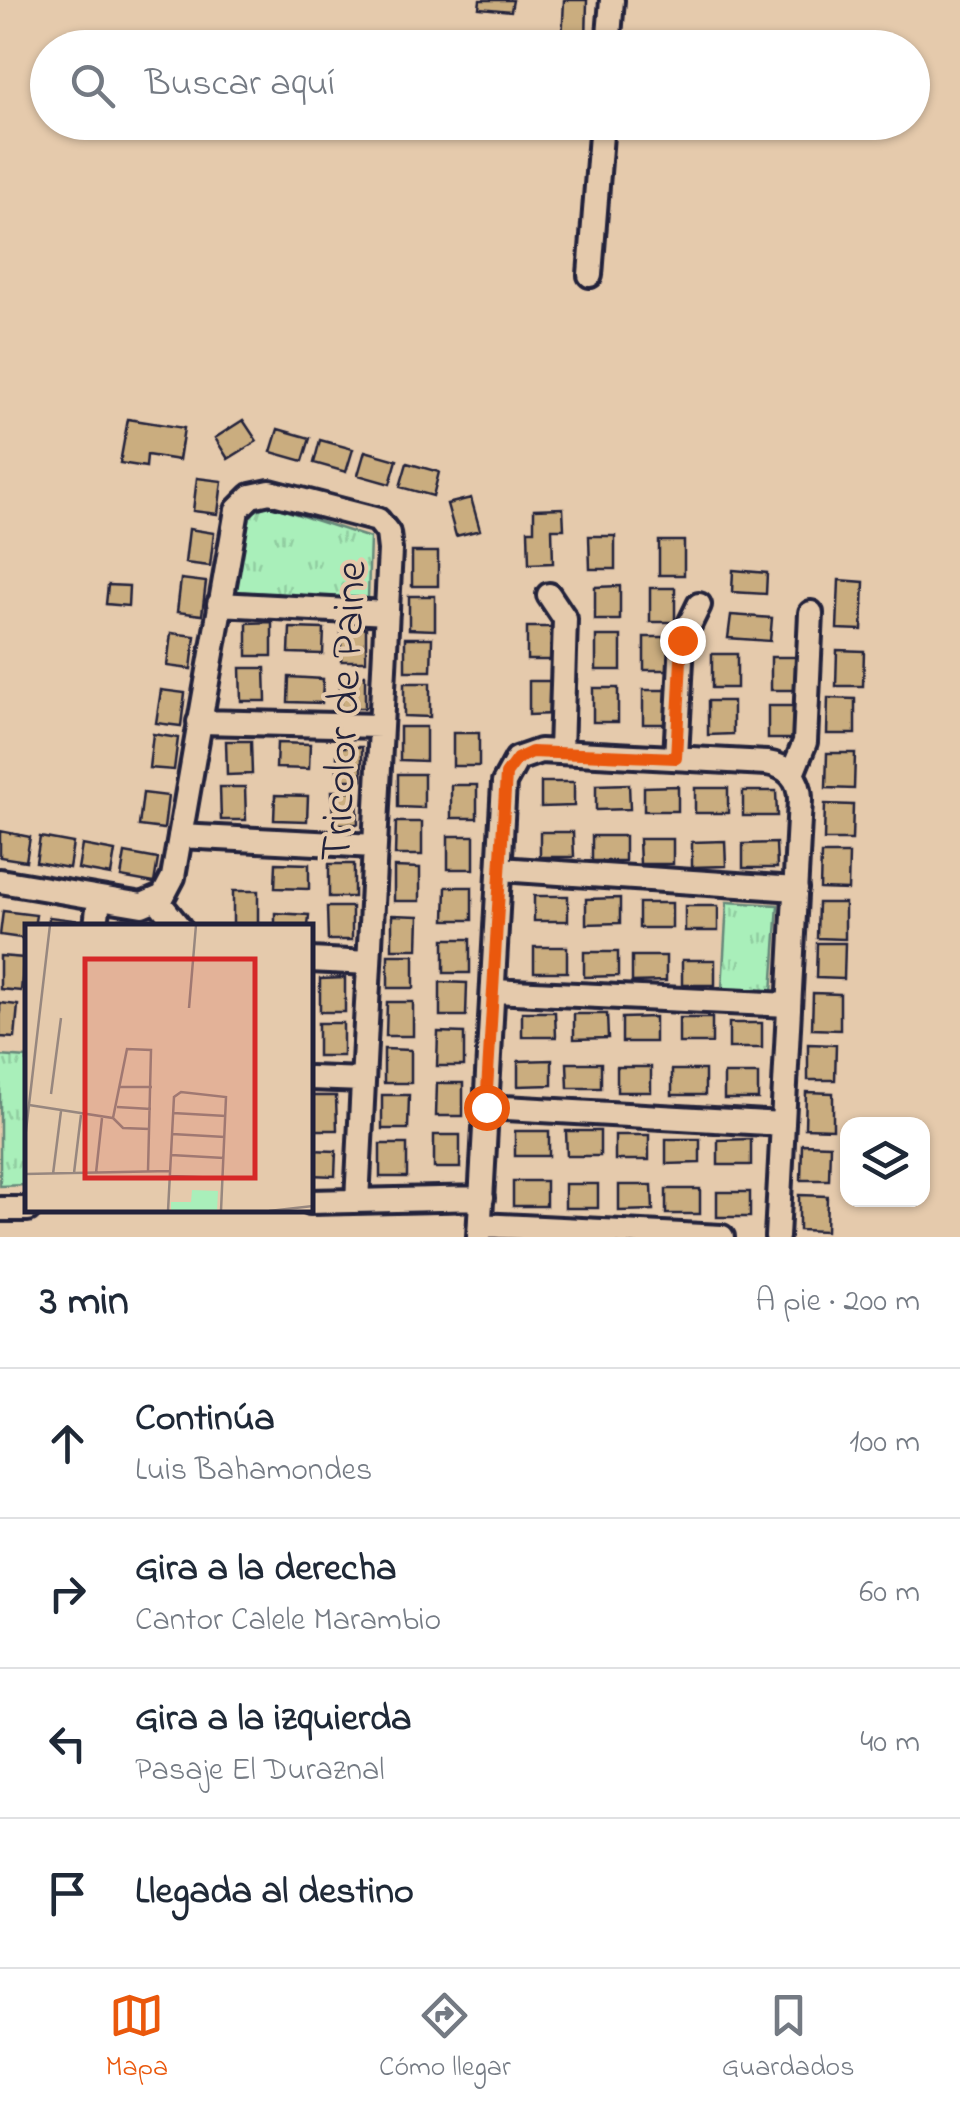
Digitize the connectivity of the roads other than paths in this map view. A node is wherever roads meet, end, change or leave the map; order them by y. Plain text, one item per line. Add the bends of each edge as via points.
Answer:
1 (612, 0) edge
2 (610, 30) edge
3 (601, 140) edge
4 (590, 276) dead end
5 (549, 594) dead end
6 (219, 604) junction
7 (699, 605) dead end
8 (387, 613) junction
9 (811, 613) dead end
10 (199, 722) junction
11 (381, 726) junction
12 (561, 752) junction
13 (676, 758) junction
14 (792, 774) junction
15 (180, 836) junction
16 (375, 846) junction
17 (500, 870) junction
18 (0, 881) edge
19 (796, 889) junction
20 (99, 898) junction
21 (157, 900) junction
22 (96, 924) edge
23 (177, 924) edge
24 (312, 960) edge
25 (369, 963) junction
26 (493, 990) junction
27 (789, 1004) junction
28 (312, 1078) edge
29 (363, 1080) junction
30 (486, 1107) junction
31 (783, 1124) junction
32 (482, 1198) junction
33 (357, 1201) junction
34 (312, 1202) edge
35 (25, 1208) edge
36 (0, 1209) edge
37 (480, 1231) edge
38 (722, 1237) edge
39 (777, 1237) edge

1 - 2 street
3 - 4 street
5 - 12 street via 566,628
6 - 8 street
6 - 8 street, Tricolor de Paine via 237,510 252,496 270,492 371,516 384,526 390,541
6 - 10 street, Tricolor de Paine
7 - 13 street via 682,640
8 - 11 street, Tricolor de Paine
9 - 14 street via 805,742
10 - 11 street
10 - 15 street, Tricolor de Paine
11 - 16 street, Tricolor de Paine
12 - 13 street
12 - 17 street via 517,759 504,783
13 - 14 street via 767,763
14 - 19 street via 800,791
15 - 16 street
15 - 21 street, Tricolor de Paine via 170,884
16 - 25 street, Tricolor de Paine
17 - 19 street
17 - 26 street
18 - 20 street
19 - 27 street
20 - 21 street via 142,905
20 - 22 street
21 - 23 street
24 - 25 street
25 - 29 street, Tricolor de Paine
26 - 27 street
26 - 30 street
27 - 31 street
28 - 29 street
29 - 33 street, Tricolor de Paine
30 - 31 street
30 - 32 street
31 - 39 street
32 - 33 street
32 - 37 street
33 - 34 street
35 - 36 street
37 - 38 street

